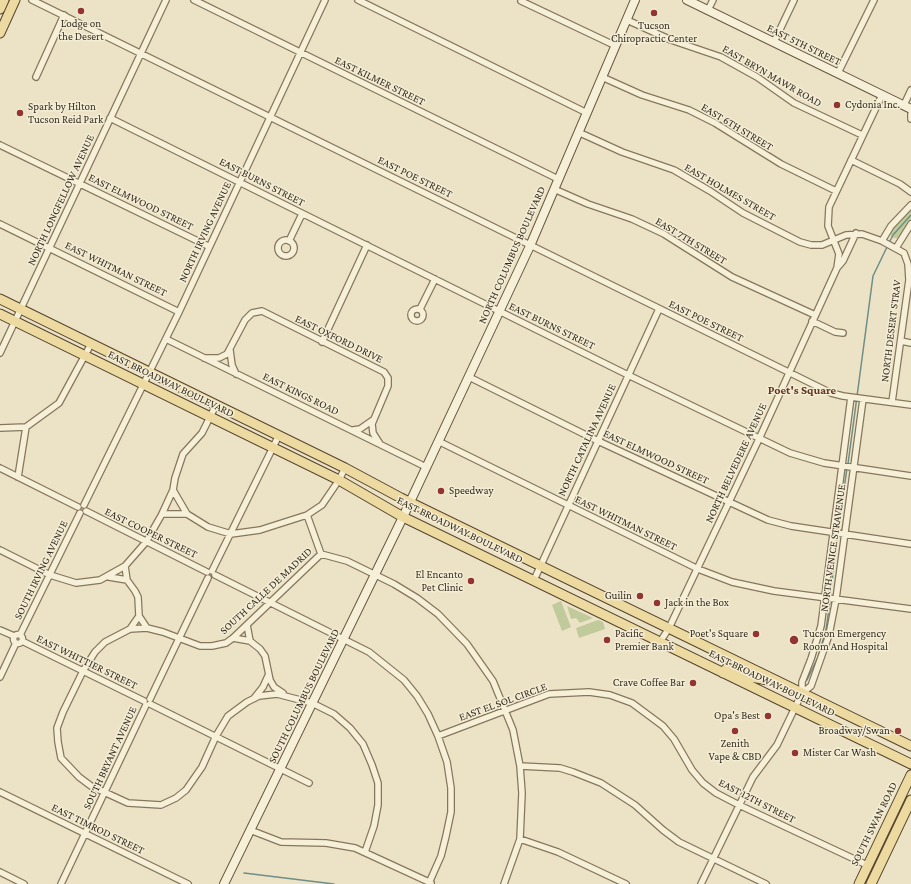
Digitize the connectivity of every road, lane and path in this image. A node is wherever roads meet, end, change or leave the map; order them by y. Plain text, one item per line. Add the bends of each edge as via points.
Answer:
1 (4, 0) edge
2 (15, 0) edge
3 (32, 0) edge
4 (166, 0) edge
5 (194, 0) edge
6 (325, 0) edge
7 (358, 0) edge
8 (636, 0) edge
9 (687, 0) edge
10 (713, 0) edge
11 (794, 0) edge
12 (874, 0) edge
13 (521, 1) dead end
14 (0, 9) edge
15 (708, 10) junction
16 (64, 16) junction
17 (627, 20) junction
18 (0, 33) edge
19 (774, 42) junction
20 (616, 46) junction
21 (300, 52) junction
22 (140, 53) junction
23 (838, 74) junction
24 (36, 77) dead end
25 (602, 77) junction
26 (911, 90) edge
27 (882, 95) junction
28 (907, 107) edge
29 (587, 113) junction
30 (911, 114) edge
31 (270, 116) junction
32 (110, 118) junction
33 (911, 119) edge
34 (578, 132) junction
35 (862, 135) junction
36 (0, 144) edge
37 (851, 160) junction
38 (558, 179) junction
39 (238, 182) junction
40 (79, 183) junction
41 (554, 189) junction
42 (836, 191) junction
43 (911, 192) edge
44 (911, 205) edge
45 (302, 214) junction
46 (0, 224) edge
47 (911, 224) edge
48 (856, 233) junction
49 (834, 239) junction
50 (288, 241) dead end
51 (882, 241) junction
52 (367, 245) junction
53 (208, 246) junction
54 (530, 246) junction
55 (50, 248) junction
56 (896, 248) junction
57 (837, 268) junction
58 (434, 279) junction
59 (910, 280) edge
60 (0, 299) edge
61 (21, 309) junction
62 (420, 309) dead end
63 (659, 309) junction
64 (499, 311) junction
65 (179, 312) junction
66 (0, 314) edge
67 (815, 315) junction
68 (16, 321) junction
69 (812, 321) junction
70 (843, 333) dead end
71 (166, 339) junction
72 (901, 341) junction
73 (322, 342) junction
74 (911, 343) edge
75 (92, 344) junction
76 (230, 350) junction
77 (0, 354) edge
78 (86, 356) junction
79 (204, 358) junction
80 (150, 372) junction
81 (789, 373) junction
82 (236, 374) junction
83 (628, 375) junction
84 (469, 377) junction
85 (144, 385) junction
86 (851, 397) junction
87 (863, 399) junction
88 (892, 402) junction
89 (911, 404) edge
90 (216, 405) junction
91 (210, 417) junction
92 (373, 420) junction
93 (26, 427) junction
94 (0, 428) edge
95 (353, 430) junction
96 (279, 436) junction
97 (759, 439) junction
98 (438, 441) junction
99 (598, 441) junction
100 (380, 444) junction
101 (272, 448) junction
102 (842, 466) junction
103 (426, 467) junction
104 (0, 468) edge
105 (345, 468) junction
106 (854, 468) junction
107 (911, 476) edge
108 (18, 477) junction
109 (339, 480) junction
110 (174, 490) junction
111 (410, 502) junction
112 (728, 502) junction
113 (568, 505) junction
114 (81, 510) junction
115 (162, 514) junction
116 (187, 514) junction
117 (307, 515) junction
118 (403, 516) junction
119 (833, 532) junction
120 (231, 534) junction
121 (845, 534) junction
122 (146, 542) junction
123 (911, 544) edge
124 (0, 550) edge
125 (321, 554) junction
126 (125, 566) junction
127 (540, 566) junction
128 (698, 569) junction
129 (211, 573) junction
130 (375, 574) junction
131 (50, 575) junction
132 (109, 577) junction
133 (127, 580) junction
134 (534, 580) junction
135 (824, 598) junction
136 (836, 599) junction
137 (269, 603) junction
138 (911, 609) edge
139 (139, 616) junction
140 (246, 625) junction
141 (130, 628) junction
142 (147, 628) junction
143 (669, 628) junction
144 (0, 630) edge
145 (233, 638) junction
146 (18, 639) junction
147 (179, 639) junction
148 (344, 639) junction
149 (250, 641) junction
150 (660, 642) junction
151 (82, 671) junction
152 (723, 673) junction
153 (268, 675) junction
154 (0, 677) edge
155 (781, 683) junction
156 (802, 693) junction
157 (287, 696) junction
158 (254, 698) junction
159 (148, 702) junction
160 (312, 703) junction
161 (795, 708) junction
162 (506, 710) junction
163 (663, 726) joint
164 (216, 736) junction
165 (438, 736) junction
166 (911, 746) edge
167 (911, 764) edge
168 (520, 766) junction
169 (281, 768) junction
170 (911, 775) edge
171 (308, 784) dead end
172 (0, 792) edge
173 (104, 793) junction
174 (911, 800) edge
175 (739, 805) junction
176 (250, 830) junction
177 (86, 834) junction
178 (520, 839) junction
179 (365, 852) junction
180 (712, 859) junction
181 (867, 865) junction
182 (0, 872) edge
183 (431, 883) edge
184 (24, 884) edge
185 (60, 884) edge
186 (188, 884) edge
187 (224, 884) edge
188 (504, 884) edge
189 (626, 884) edge
190 (701, 884) edge
191 (766, 884) edge
192 (859, 884) edge
193 (871, 884) edge

1 - 14 main road
2 - 18 main road
3 - 16 street, EAST POE STREET
4 - 22 street, NORTH LONGFELLOW AVENUE
5 - 21 street, EAST KILMER STREET
6 - 21 street, NORTH IRVING AVENUE
7 - 29 street
8 - 17 street, NORTH COLUMBUS BOULEVARD
9 - 15 street, EAST 5TH STREET
10 - 15 street
11 - 19 street
12 - 23 street
13 - 20 street
15 - 19 street, EAST 5TH STREET
16 - 22 street, EAST POE STREET
16 - 24 street
17 - 20 street, NORTH COLUMBUS BOULEVARD
17 - 35 street, EAST BRYN MAWR ROAD via 671,40 721,57 800,106
19 - 23 street, EAST 5TH STREET
20 - 25 street, NORTH COLUMBUS BOULEVARD
21 - 31 street, NORTH IRVING AVENUE
21 - 38 street, EAST KILMER STREET
22 - 31 street, EAST POE STREET
22 - 32 street, NORTH LONGFELLOW AVENUE
23 - 27 street, EAST 5TH STREET
25 - 29 street, NORTH COLUMBUS BOULEVARD
25 - 42 street, EAST 6TH STREET via 642,95 689,110 781,164
26 - 28 street
27 - 28 street, EAST 5TH STREET
27 - 35 street, NORTH BELVEDERE AVENUE
29 - 34 street, NORTH COLUMBUS BOULEVARD
30 - 33 street
31 - 39 street, NORTH IRVING AVENUE
31 - 54 street, EAST POE STREET
32 - 39 street, EAST BURNS STREET
32 - 40 street, NORTH LONGFELLOW AVENUE
34 - 38 street, NORTH COLUMBUS BOULEVARD
34 - 49 street, EAST HOLMES STREET via 622,152 674,170 743,214 800,242 822,245
35 - 37 street, NORTH BELVEDERE AVENUE
36 - 40 street, EAST ELMWOOD STREET
37 - 42 street, NORTH BELVEDERE AVENUE
37 - 43 street
38 - 41 street, NORTH COLUMBUS BOULEVARD
39 - 45 street, EAST BURNS STREET
39 - 53 street, NORTH IRVING AVENUE
40 - 53 street, EAST ELMWOOD STREET
40 - 55 street, NORTH LONGFELLOW AVENUE
41 - 54 street, NORTH COLUMBUS BOULEVARD
41 - 67 street, EAST 7TH STREET via 664,234 732,277
42 - 49 street, NORTH BELVEDERE AVENUE via 827,219
44 - 51 street via 891,226
45 - 50 street
45 - 52 street, EAST BURNS STREET
46 - 55 street, EAST WHITMAN STREET
47 - 56 street
48 - 49 street, EAST HOLMES STREET
48 - 51 street
48 - 57 street, NORTH BELVEDERE AVENUE
49 - 57 street, NORTH BELVEDERE AVENUE via 839,254
51 - 56 street
52 - 58 street, EAST BURNS STREET
52 - 73 street
53 - 65 street, NORTH IRVING AVENUE
54 - 63 street, EAST POE STREET
54 - 64 street, NORTH COLUMBUS BOULEVARD
55 - 61 street, NORTH LONGFELLOW AVENUE
55 - 65 street, EAST WHITMAN STREET
56 - 59 street, NORTH DESERT STRAV via 904,254
57 - 67 street, NORTH BELVEDERE AVENUE
58 - 62 street
58 - 64 street, EAST BURNS STREET
59 - 72 street, NORTH DESERT STRAV
60 - 61 main road, EAST BROADWAY BOULEVARD
61 - 68 street, NORTH LONGFELLOW AVENUE
61 - 75 main road, EAST BROADWAY BOULEVARD
63 - 81 street, EAST POE STREET
63 - 83 street, NORTH CATALINA AVENUE
64 - 83 street, EAST BURNS STREET
64 - 84 street, NORTH COLUMBUS BOULEVARD
65 - 71 street, NORTH IRVING AVENUE
66 - 68 main road, EAST BROADWAY BOULEVARD
67 - 69 street, NORTH BELVEDERE AVENUE
68 - 77 street, NORTH LONGFELLOW AVENUE
68 - 78 main road, EAST BROADWAY BOULEVARD
69 - 70 street
69 - 81 street, NORTH BELVEDERE AVENUE
71 - 79 street, EAST KINGS ROAD
71 - 80 street, NORTH IRVING AVENUE
72 - 74 street
72 - 88 street, NORTH DESERT STRAV
73 - 76 street, EAST OXFORD DRIVE via 262,311 252,314 245,320
73 - 92 street, EAST OXFORD DRIVE via 384,372 388,378 386,394
75 - 78 street
75 - 80 main road, EAST BROADWAY BOULEVARD
76 - 79 street via 219,358
76 - 82 street
78 - 85 main road, EAST BROADWAY BOULEVARD
78 - 93 street via 59,403
79 - 82 street, EAST KINGS ROAD
80 - 85 street, NORTH IRVING AVENUE
80 - 90 main road, EAST BROADWAY BOULEVARD
81 - 86 street, EAST POE STREET via 831,393
81 - 97 street, NORTH BELVEDERE AVENUE
82 - 95 street, EAST KINGS ROAD
83 - 97 street, EAST BURNS STREET
83 - 99 street, NORTH CATALINA AVENUE
84 - 98 street, NORTH COLUMBUS BOULEVARD
84 - 99 street, EAST ELMWOOD STREET
85 - 91 main road, EAST BROADWAY BOULEVARD
85 - 114 street via 84,505 81,504
86 - 87 street, EAST POE STREET
86 - 102 street, NORTH VENICE STRAVENUE
87 - 88 street, EAST POE STREET
87 - 106 street, NORTH VENICE STRAVENUE
88 - 89 street, EAST POE STREET
90 - 91 street
90 - 96 main road, EAST BROADWAY BOULEVARD
91 - 101 main road, EAST BROADWAY BOULEVARD
91 - 110 street via 202,434 183,454
92 - 95 street via 360,429
92 - 100 street via 373,433
93 - 94 street
93 - 108 street
95 - 100 street, EAST KINGS ROAD
96 - 101 street
96 - 105 main road, EAST BROADWAY BOULEVARD
97 - 102 street, EAST BURNS STREET via 807,459
97 - 112 street, NORTH BELVEDERE AVENUE
98 - 103 street, NORTH COLUMBUS BOULEVARD
98 - 113 street, EAST WHITMAN STREET
99 - 112 street, EAST ELMWOOD STREET
99 - 113 street, NORTH CATALINA AVENUE
100 - 103 street, EAST KINGS ROAD
101 - 109 main road, EAST BROADWAY BOULEVARD
101 - 120 street
102 - 106 street, EAST BURNS STREET
102 - 119 street, NORTH VENICE STRAVENUE
103 - 111 street, NORTH COLUMBUS BOULEVARD
104 - 108 street, EAST COOPER STREET
105 - 109 street
105 - 111 main road, EAST BROADWAY BOULEVARD
106 - 107 street, EAST BURNS STREET
106 - 121 street, NORTH VENICE STRAVENUE
108 - 114 street, EAST COOPER STREET
109 - 117 street via 322,505
109 - 118 main road, EAST BROADWAY BOULEVARD
110 - 115 street
110 - 116 street
111 - 118 street, NORTH COLUMBUS BOULEVARD
111 - 127 main road, EAST BROADWAY BOULEVARD
112 - 119 street, EAST ELMWOOD STREET via 768,520
112 - 128 street, NORTH BELVEDERE AVENUE
113 - 127 street, NORTH CATALINA AVENUE
113 - 128 street, EAST WHITMAN STREET
114 - 122 street, EAST COOPER STREET
114 - 131 street, SOUTH IRVING AVENUE
115 - 116 street
115 - 122 street
116 - 120 street via 208,527
117 - 120 street via 258,530
117 - 125 street
118 - 130 street, SOUTH COLUMBUS BOULEVARD
118 - 134 main road, EAST BROADWAY BOULEVARD
119 - 121 street, EAST ELMWOOD STREET
119 - 135 street, NORTH VENICE STRAVENUE
120 - 129 street
121 - 123 street, EAST ELMWOOD STREET
121 - 136 street, NORTH VENICE STRAVENUE
122 - 126 street
122 - 129 street, EAST COOPER STREET
124 - 131 street
125 - 130 street via 347,561
125 - 137 street, SOUTH CALLE DE MADRID
126 - 132 street
126 - 133 street
127 - 134 street, NORTH CATALINA AVENUE
127 - 143 main road, EAST BROADWAY BOULEVARD
128 - 135 street, EAST WHITMAN STREET via 742,585
128 - 143 street, NORTH BELVEDERE AVENUE
129 - 137 street, EAST COOPER STREET
129 - 147 street, SOUTH BRYANT AVENUE via 212,579 208,578
130 - 148 street, SOUTH COLUMBUS BOULEVARD
130 - 162 street via 417,598 446,622 479,660 493,681
131 - 132 street via 76,582 94,582
131 - 146 street, SOUTH IRVING AVENUE
132 - 133 street
133 - 139 street via 138,597
134 - 150 main road, EAST BROADWAY BOULEVARD
135 - 136 street, EAST WHITMAN STREET
135 - 156 street, NORTH VENICE STRAVENUE via 818,638 802,682
136 - 138 street, EAST WHITMAN STREET
136 - 156 street, NORTH VENICE STRAVENUE via 830,635 819,668 811,686
137 - 140 street, SOUTH CALLE DE MADRID
137 - 148 street, EAST COOPER STREET
139 - 141 street
139 - 142 street
140 - 145 street, SOUTH CALLE DE MADRID
140 - 149 street
141 - 142 street, SOUTH CALLE DE MADRID
141 - 151 street, SOUTH CALLE DE MADRID via 105,642
142 - 147 street, SOUTH CALLE DE MADRID
143 - 150 street, NORTH BELVEDERE AVENUE
143 - 155 main road, EAST BROADWAY BOULEVARD
144 - 146 street, EAST WHITTIER STREET
145 - 147 street, SOUTH CALLE DE MADRID via 220,645 206,646 189,644
145 - 149 street
146 - 151 street, EAST WHITTIER STREET
146 - 154 street, SOUTH IRVING AVENUE
147 - 159 street, SOUTH BRYANT AVENUE
148 - 160 street, SOUTH COLUMBUS BOULEVARD
148 - 165 street, EAST COOPER STREET via 369,652 404,680 428,714
149 - 153 street via 265,656
150 - 152 main road, EAST BROADWAY BOULEVARD
151 - 159 street, EAST WHITTIER STREET
151 - 173 street, SOUTH CALLE DE MADRID via 57,728 58,742 61,758 69,768
152 - 155 main road via 731,668 750,677
152 - 161 main road, EAST BROADWAY BOULEVARD
153 - 157 street via 274,687
153 - 158 street
155 - 156 main road, EAST BROADWAY BOULEVARD
156 - 161 street, NORTH VENICE STRAVENUE
156 - 166 main road, EAST BROADWAY BOULEVARD
157 - 158 street via 277,694
157 - 160 street
158 - 164 street, SOUTH CALLE DE MADRID via 228,716
159 - 164 street, EAST WHITTIER STREET
159 - 173 street, SOUTH BRYANT AVENUE
160 - 169 street, SOUTH COLUMBUS BOULEVARD
160 - 179 street via 334,714 350,728 363,744 372,765 378,783 378,805
161 - 167 main road, EAST BROADWAY BOULEVARD
161 - 175 street, NORTH VENICE STRAVENUE via 777,745 753,776
162 - 163 street, EAST EL SOL CIRCLE via 549,694 589,692 610,695 632,703
162 - 165 street, EAST EL SOL CIRCLE
162 - 168 street
163 - 175 street, EAST 12TH STREET via 703,783
164 - 169 street, EAST WHITTIER STREET
164 - 173 street, SOUTH CALLE DE MADRID via 195,778 176,798 160,804 146,805 128,803
165 - 183 street, EAST COOPER STREET via 448,762 451,812
168 - 178 street
168 - 180 street via 560,768 601,783 635,804 679,842
169 - 171 street, EAST WHITTIER STREET
169 - 176 street, SOUTH COLUMBUS BOULEVARD
170 - 181 main road, SOUTH SWAN ROAD
172 - 177 street, EAST TIMROD STREET
173 - 177 street, SOUTH BRYANT AVENUE
174 - 193 main road, SOUTH SWAN ROAD
175 - 180 street, NORTH VENICE STRAVENUE
175 - 181 street, EAST 12TH STREET
176 - 179 street via 281,842 337,844
176 - 187 street, SOUTH COLUMBUS BOULEVARD
177 - 185 street, SOUTH BRYANT AVENUE
177 - 186 street, EAST TIMROD STREET
178 - 188 street
178 - 189 street via 558,852
179 - 183 street
180 - 190 street, NORTH VENICE STRAVENUE
180 - 191 street
181 - 192 main road, SOUTH SWAN ROAD
182 - 184 street

